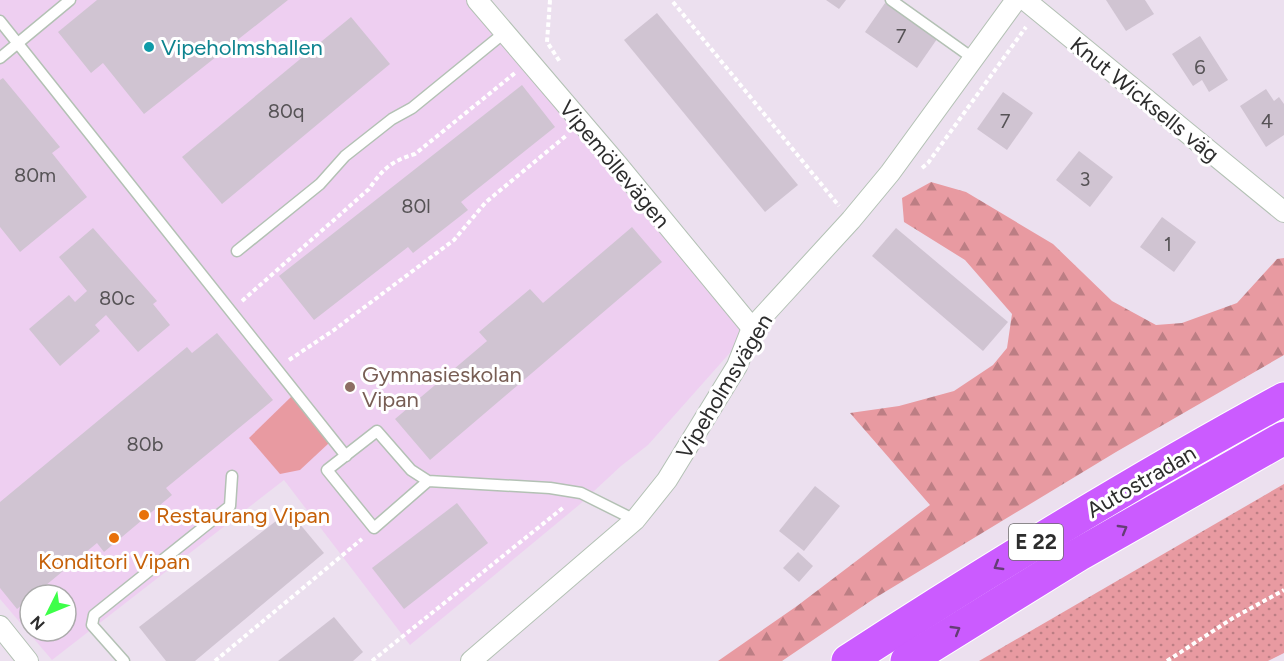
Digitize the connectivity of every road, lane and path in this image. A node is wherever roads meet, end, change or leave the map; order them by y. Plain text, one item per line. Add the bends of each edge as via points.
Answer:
1 (70, 0) edge
2 (477, 0) edge
3 (550, 0) edge
4 (891, 0) edge
5 (1016, 0) edge
6 (673, 2) dead end
7 (1032, 6) edge
8 (0, 21) edge
9 (504, 33) junction
10 (18, 43) junction
11 (0, 58) edge
12 (974, 59) junction
13 (529, 62) junction
14 (565, 68) dead end
15 (581, 123) junction
16 (919, 170) dead end
17 (1284, 212) edge
18 (851, 220) junction
19 (237, 251) dead end
20 (230, 312) junction
21 (752, 328) junction
22 (276, 368) junction
23 (1284, 393) edge
24 (1284, 399) edge
25 (1229, 429) junction
26 (1284, 438) edge
27 (346, 456) junction
28 (232, 476) dead end
29 (428, 481) junction
30 (581, 493) junction
31 (635, 520) junction
32 (374, 528) junction
33 (1284, 590) edge
34 (0, 626) edge
35 (28, 661) edge
36 (124, 661) edge
37 (215, 661) edge
38 (372, 661) edge
39 (471, 661) edge
40 (848, 661) edge
41 (907, 661) edge
42 (1167, 661) edge

1 - 10 lane
2 - 9 street, Vipemöllevägen
3 - 14 path via 547,42
4 - 12 lane
5 - 12 street, Vipeholmsvägen
6 - 18 path
7 - 16 path via 928,163
7 - 17 street, Knut Wicksells väg
8 - 10 lane
9 - 13 street, Vipemöllevägen
9 - 19 lane via 412,108 345,156 320,184
10 - 11 lane
10 - 20 lane
12 - 18 street, Vipeholmsvägen
13 - 15 street, Vipemöllevägen
13 - 20 path via 415,154 384,169 369,189
15 - 21 street, Vipemöllevägen
15 - 22 path via 486,202 454,240 334,330
18 - 21 street, Vipeholmsvägen
20 - 22 lane
21 - 31 street, Vipeholmsvägen via 737,366 667,480
22 - 27 lane
23 - 25 highway
24 - 25 highway, Autostradan / E 22
25 -> 40 highway, Autostradan / E 22 via 995,567
41 -> 26 highway, Autostradan / E 22 via 1078,555
27 - 29 lane via 377,430 411,470
27 - 32 lane via 327,470
28 - 36 lane via 230,506 94,615 93,625
29 - 30 lane
29 - 32 lane
30 - 31 lane
30 - 38 path
31 - 39 street, Vipeholmsvägen
32 - 37 path
33 - 42 path
34 - 35 street

